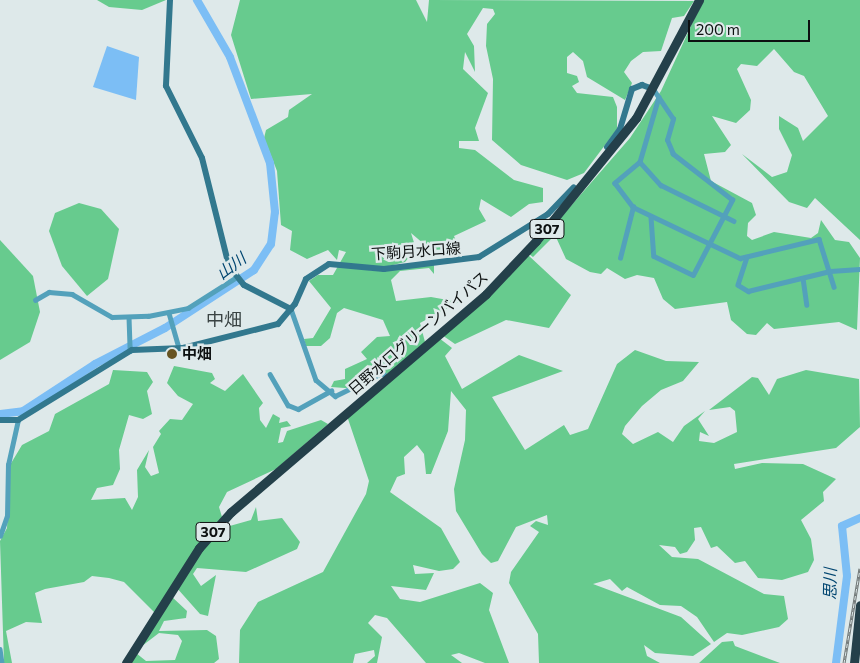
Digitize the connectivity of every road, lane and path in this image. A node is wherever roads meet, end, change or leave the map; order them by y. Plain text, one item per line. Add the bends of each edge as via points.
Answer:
1 (170, 0) edge
2 (699, 0) edge
3 (652, 91) junction
4 (640, 162) junction
5 (634, 207) junction
6 (723, 215) junction
7 (651, 216) junction
8 (734, 220) dead end
9 (710, 244) junction
10 (747, 257) junction
11 (620, 258) dead end
12 (860, 270) edge
13 (830, 271) junction
14 (803, 278) junction
15 (238, 280) junction
16 (834, 287) dead end
17 (35, 300) dead end
18 (807, 305) dead end
19 (291, 309) junction
20 (169, 313) junction
21 (129, 318) junction
22 (129, 348) junction
23 (179, 348) junction
24 (270, 374) dead end
25 (388, 377) junction
26 (331, 391) junction
27 (0, 420) edge
28 (18, 420) junction
29 (0, 536) edge
30 (860, 605) edge
31 (0, 649) edge
32 (2, 663) edge
33 (126, 663) edge
34 (854, 663) edge

1 - 15 main road via 166,86 202,158 223,249
2 - 3 highway, 日野水口グリーンバイパス / 307
3 - 4 street
3 - 6 street via 674,121 669,148 682,164 732,200
3 - 19 main road, 下駒月水口線 via 632,89 620,129 566,198 493,251 470,260 384,269 329,264 306,279
3 - 25 highway, 日野水口グリーンバイパス / 307 via 601,164 514,266
4 - 5 street via 615,183
4 - 6 street via 661,185
5 - 7 street
5 - 11 street
6 - 8 street
6 - 9 street
7 - 9 street
7 - 9 street via 654,256 693,275
9 - 10 street
10 - 13 street via 819,239
10 - 14 street via 739,290
12 - 13 street
13 - 14 street
13 - 16 street
14 - 18 street
15 - 19 main road
15 - 20 street via 198,303
17 - 21 street via 49,292 72,294 112,317
19 - 23 main road, 下駒月水口線 via 278,324 267,328
19 - 26 street via 316,380
20 - 21 street
20 - 23 street
21 - 22 street
22 - 23 main road, 下駒月水口線
22 - 28 main road, 下駒月水口線
24 - 26 street via 288,405 298,412
25 - 26 street via 382,374 344,394 335,396
25 - 33 highway, 日野水口グリーンバイパス / 307 via 216,528
27 - 28 main road
28 - 29 street
30 - 34 highway
31 - 32 street

